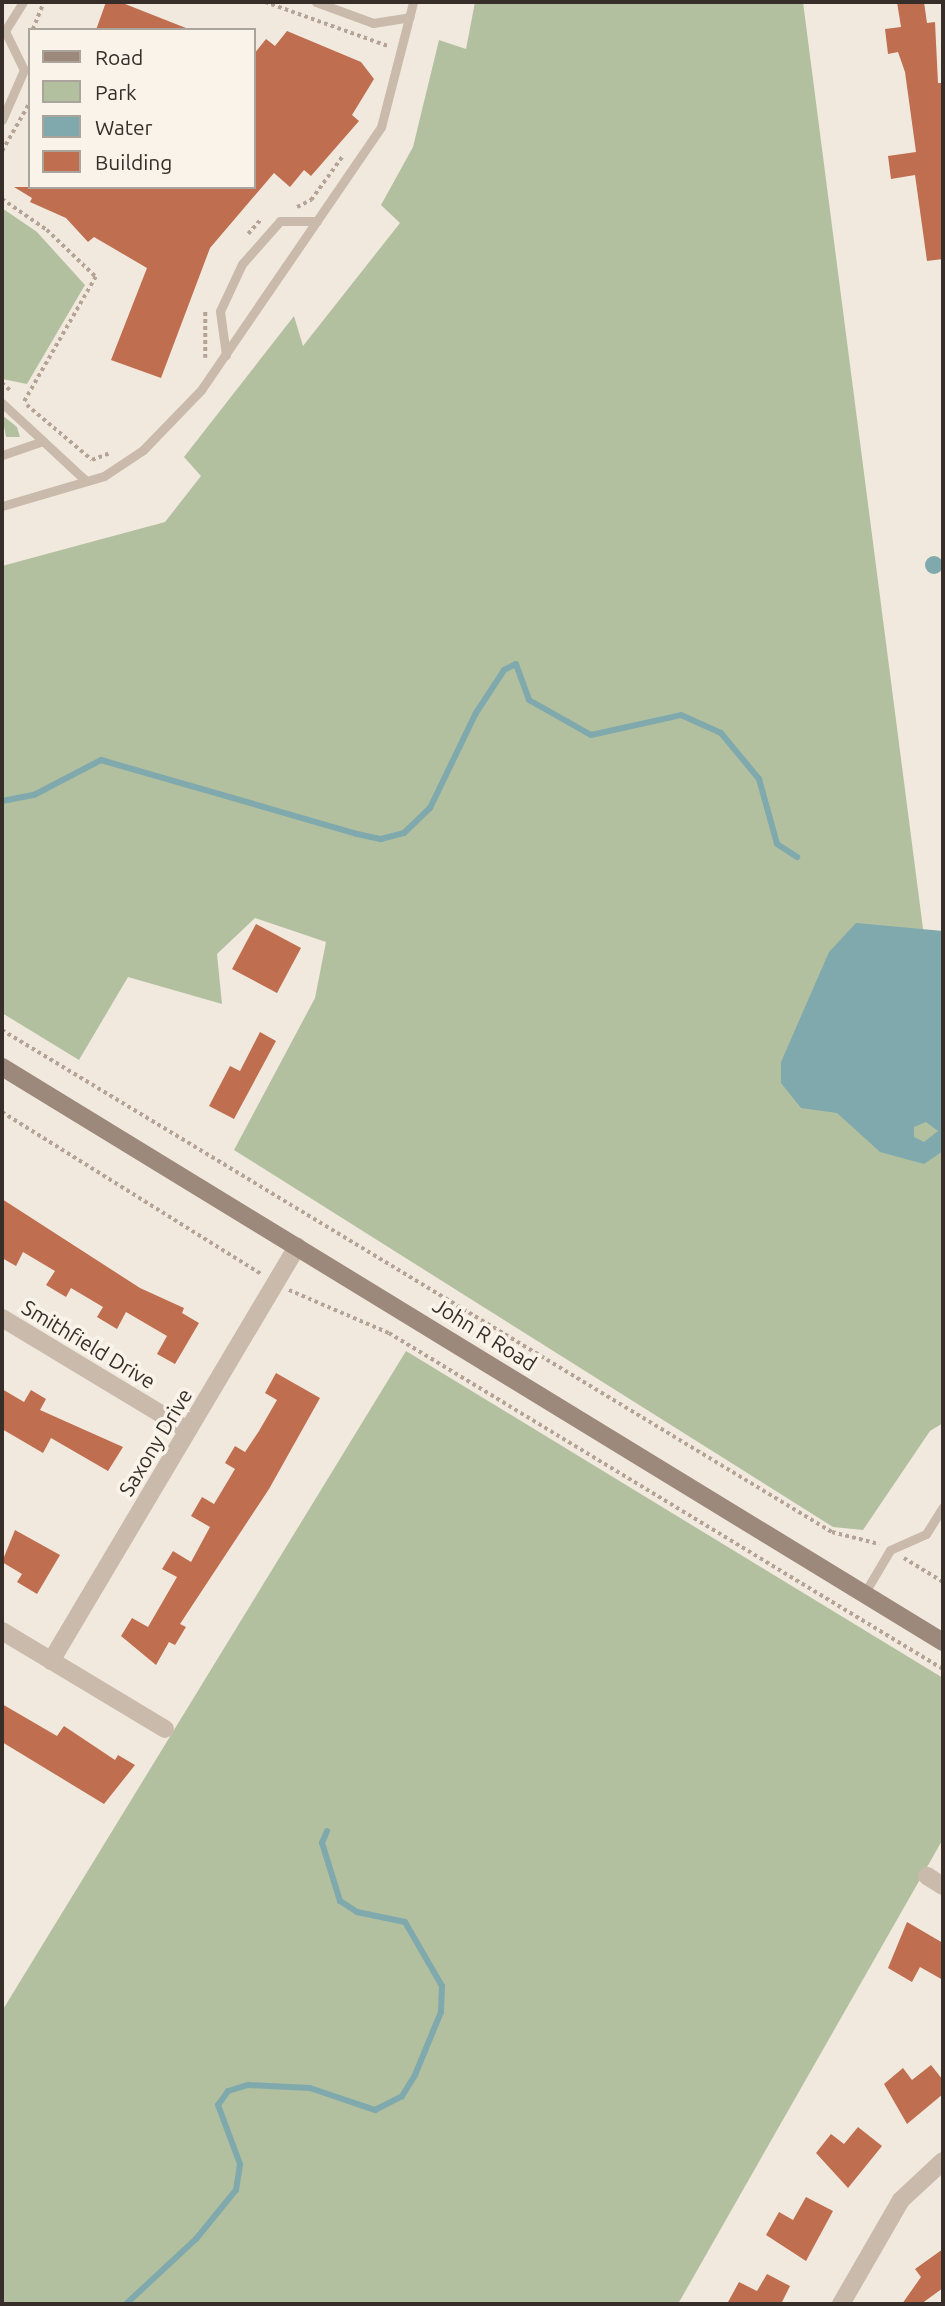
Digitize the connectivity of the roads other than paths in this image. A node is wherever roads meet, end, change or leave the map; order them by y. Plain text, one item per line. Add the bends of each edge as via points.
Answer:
1 (23, 2) edge
2 (316, 2) edge
3 (347, 2) edge
4 (413, 2) edge
5 (344, 12) junction
6 (410, 17) junction
7 (3, 33) edge
8 (2, 120) edge
9 (317, 221) junction
10 (226, 355) junction
11 (2, 403) edge
12 (43, 441) junction
13 (2, 455) edge
14 (86, 481) junction
15 (2, 506) edge
16 (2, 1067) edge
17 (297, 1246) junction
18 (2, 1318) edge
19 (188, 1430) junction
20 (943, 1507) edge
21 (864, 1594) junction
22 (2, 1631) edge
23 (943, 1642) edge
24 (51, 1661) junction
25 (165, 1730) dead end
26 (927, 1876) dead end
27 (943, 1886) edge
28 (943, 2161) edge
29 (841, 2304) edge

1 - 7 lane
2 - 5 lane
3 - 5 lane
4 - 6 lane
5 - 6 lane via 373,23
6 - 9 lane via 381,127
7 - 8 lane via 24,70
9 - 10 lane
9 - 10 lane via 280,221 242,264 220,311
10 - 14 lane via 143,450
11 - 12 lane
12 - 13 lane
12 - 14 lane
14 - 15 lane
16 - 17 main road, John R Road
17 - 19 street, Saxony Drive
17 - 21 main road, John R Road
18 - 19 street, Smithfield Drive
19 - 24 street, Saxony Drive
20 - 21 lane via 926,1534 890,1550
21 - 23 main road, John R Road
22 - 24 street
24 - 25 street
26 - 27 street
28 - 29 street via 901,2200

